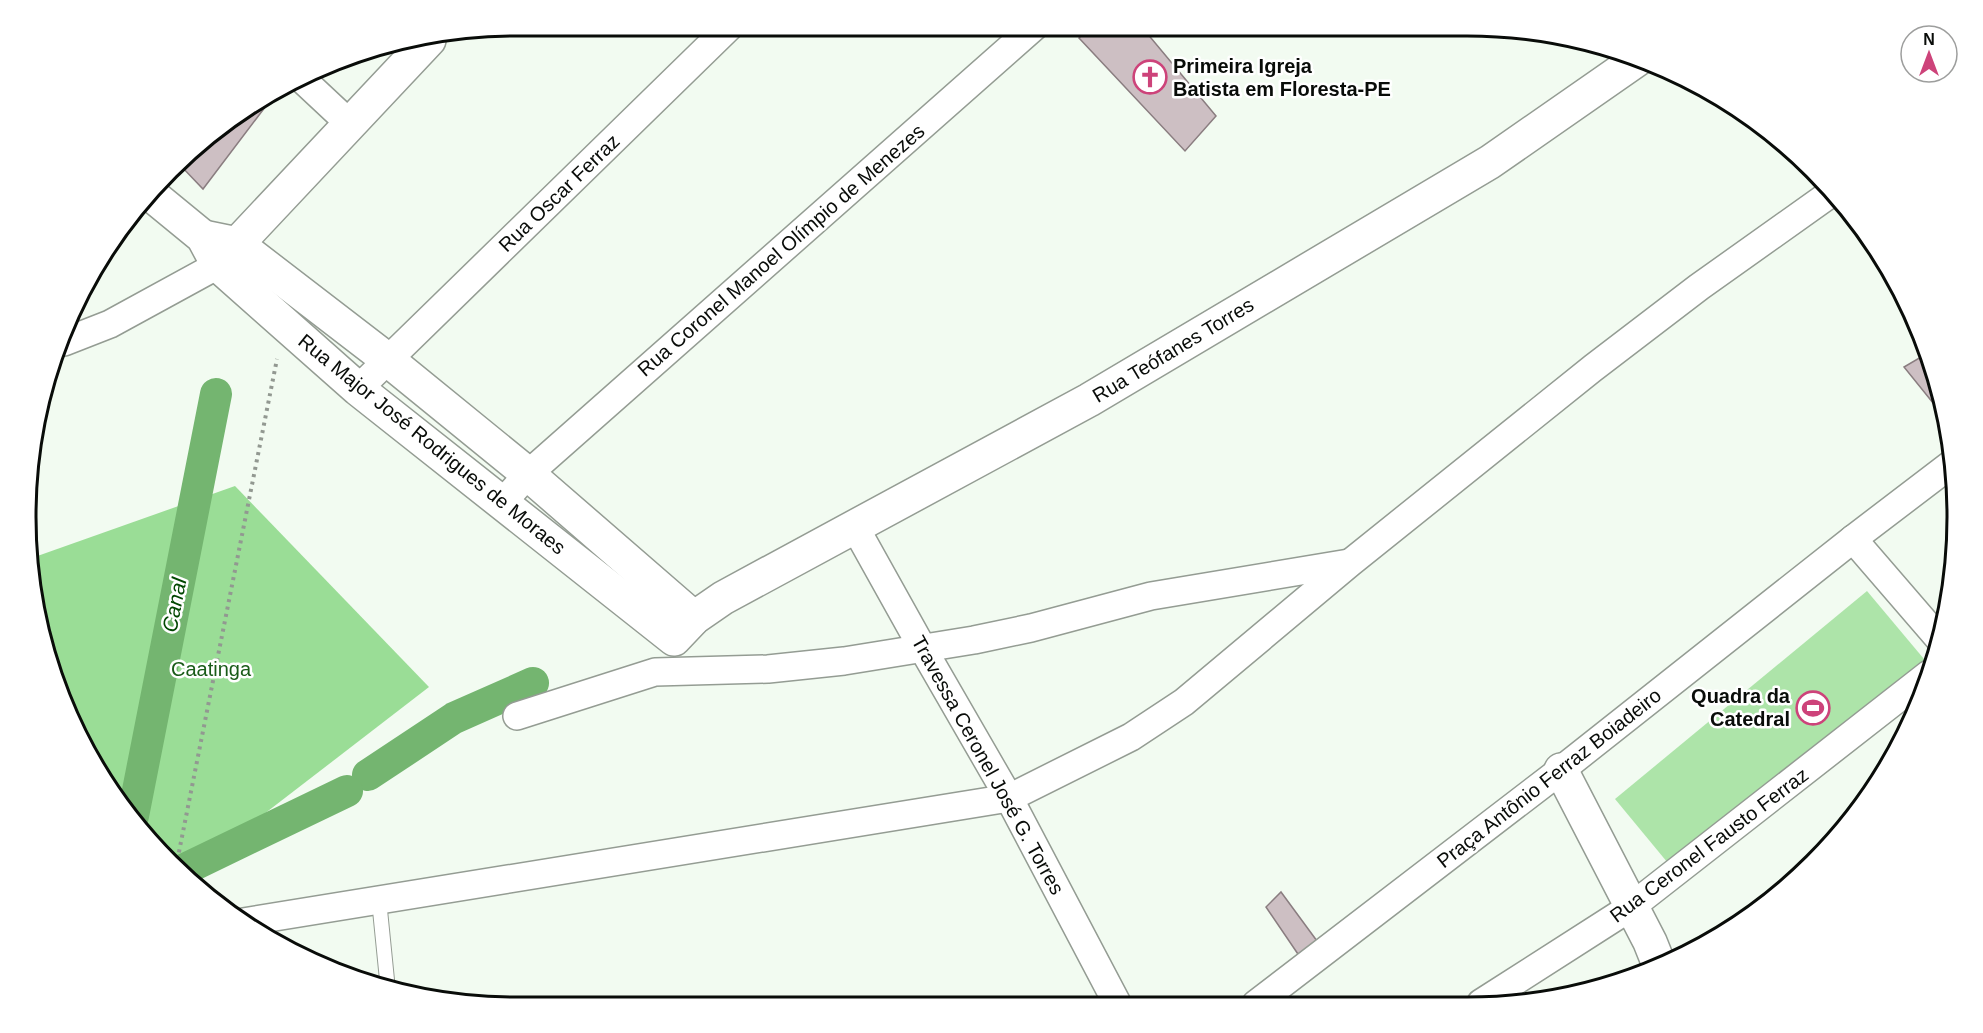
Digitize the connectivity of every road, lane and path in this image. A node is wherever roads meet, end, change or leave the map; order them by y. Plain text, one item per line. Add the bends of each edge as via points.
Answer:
1 (720, 36) edge
2 (1024, 36) edge
3 (425, 45) edge
4 (1629, 65) edge
5 (308, 84) edge
6 (350, 124) junction
7 (1825, 197) edge
8 (156, 199) edge
9 (219, 249) junction
10 (284, 322) junction
11 (71, 339) edge
12 (388, 360) junction
13 (358, 389) junction
14 (1944, 469) edge
15 (528, 474) junction
16 (503, 502) junction
17 (855, 527) junction
18 (1853, 539) junction
19 (1350, 563) junction
20 (684, 628) junction
21 (1933, 632) edge
22 (922, 649) junction
23 (655, 672) junction
24 (1915, 686) edge
25 (517, 716) dead end
26 (1561, 770) junction
27 (1009, 798) junction
28 (178, 857) edge
29 (379, 900) junction
30 (1631, 907) junction
31 (256, 920) edge
32 (1656, 957) edge
33 (387, 979) edge
34 (1492, 996) edge
35 (1114, 997) edge
36 (1265, 997) edge

1 - 12 street, Rua Oscar Ferraz
2 - 15 street, Rua Coronel Manoel Olímpio de Menezes
3 - 6 street
4 - 17 street, Rua Teófanes Torres via 1490,162 1089,400
5 - 6 street
6 - 9 street
7 - 19 street via 1681,300
8 - 9 street, Rua Major José Rodrigues de Moraes
9 - 10 street, Rua Major José Rodrigues de Moraes
9 - 11 street via 110,324
9 - 12 street
10 - 13 street, Rua Major José Rodrigues de Moraes
10 - 28 path
12 - 13 street, Rua Oscar Ferraz
12 - 15 street
13 - 16 street, Rua Major José Rodrigues de Moraes
14 - 18 street, Praça Antônio Ferraz Boiadeiro
15 - 16 street, Rua Coronel Manoel Olímpio de Menezes
15 - 20 street
16 - 20 street, Rua Major José Rodrigues de Moraes
17 - 20 street, Rua Teófanes Torres via 748,583
17 - 22 street, Travessa Ceronel José G. Torres
18 - 21 street
18 - 26 street, Praça Antônio Ferraz Boiadeiro
19 - 22 street via 1150,596 1031,628
19 - 27 street via 1184,702 1131,737
20 - 23 street
22 - 23 street via 805,666
22 - 27 street, Travessa Ceronel José G. Torres
23 - 25 street
24 - 30 street, Rua Ceronel Fausto Ferraz
26 - 30 street
26 - 36 street, Praça Antônio Ferraz Boiadeiro
27 - 29 street
27 - 35 street, Travessa Ceronel José G. Torres
29 - 31 street
29 - 33 lane
30 - 32 street
30 - 34 street, Rua Ceronel Fausto Ferraz

